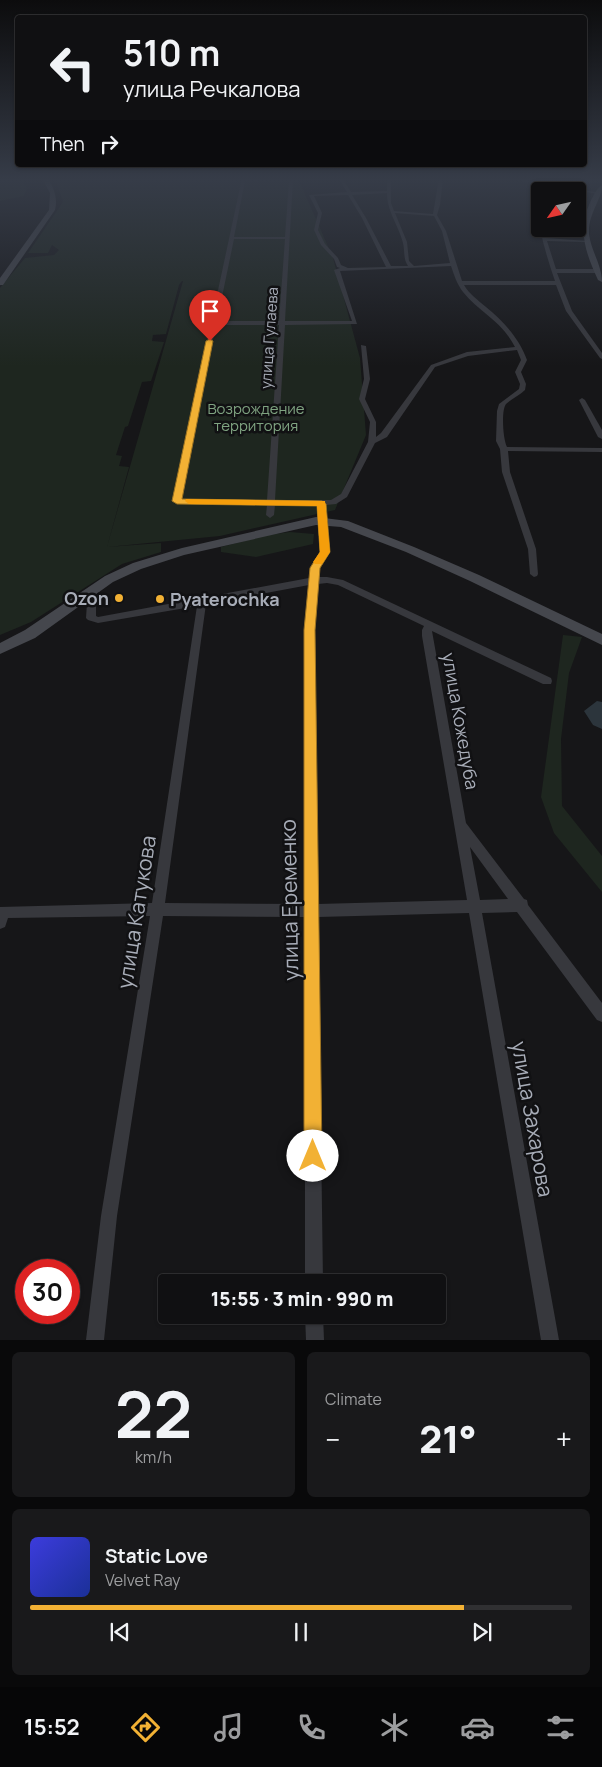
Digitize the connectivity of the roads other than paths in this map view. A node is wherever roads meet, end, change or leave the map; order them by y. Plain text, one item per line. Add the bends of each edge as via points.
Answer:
1 (30, 241) edge
2 (230, 241) edge
3 (288, 241) edge
4 (322, 241) edge
5 (375, 241) edge
6 (404, 241) edge
7 (447, 241) edge
8 (545, 241) edge
9 (576, 241) edge
10 (586, 241) joint
11 (453, 264) junction
12 (412, 267) junction
13 (389, 268) junction
14 (346, 270) junction
15 (597, 271) junction
16 (555, 272) junction
17 (602, 280) edge
18 (0, 283) edge
19 (462, 283) junction
20 (559, 283) junction
21 (213, 323) junction
22 (282, 324) junction
23 (363, 346) dead end
24 (519, 348) junction
25 (602, 357) edge
26 (582, 400) dead end
27 (602, 436) edge
28 (372, 442) junction
29 (504, 448) junction
30 (602, 450) edge
31 (271, 502) junction
32 (322, 504) junction
33 (270, 515) dead end
34 (322, 522) junction
35 (534, 574) dead end
36 (312, 581) junction
37 (91, 590) junction
38 (202, 602) junction
39 (431, 625) junction
40 (602, 640) edge
41 (0, 649) edge
42 (547, 681) dead end
43 (461, 825) junction
44 (522, 905) junction
45 (474, 906) junction
46 (156, 909) junction
47 (312, 911) junction
48 (2, 917) edge
49 (602, 1015) edge
50 (314, 1274) edge
51 (314, 1324) edge
52 (95, 1340) edge
53 (315, 1340) edge
54 (550, 1340) edge

1 - 18 main road
2 - 21 street
3 - 22 street, улица Гулаева
4 - 14 street via 339,266
5 - 13 street
6 - 12 street via 407,261
7 - 11 street
8 - 16 street
9 - 10 street
10 - 15 main road
11 - 12 street
11 - 19 street
12 - 13 street
13 - 14 street
14 - 22 street via 337,270 355,323
15 - 16 street
15 - 17 main road
16 - 20 street
19 - 20 street
19 - 24 street via 465,291 504,325
20 - 25 street via 569,311
21 - 22 street
21 - 31 street via 177,501
22 - 31 street, улица Гулаева
23 - 28 street via 367,379 362,399 373,422
24 - 28 street via 467,354 433,366 384,435
24 - 29 street via 524,360 518,372 524,388 502,404 500,442
26 - 27 street
28 - 32 street via 344,495
29 - 30 street
29 - 35 street via 506,472 532,549
31 - 32 street
31 - 33 street, улица Гулаева
32 - 34 street, улица Еременко
34 - 36 street, улица Еременко via 325,552 315,568
34 - 37 main road via 285,527 166,557 121,572
34 - 40 main road via 344,524 441,563
36 - 38 street
36 - 39 street, улица Кожедуба via 340,582
36 - 47 street, улица Еременко via 309,630
37 - 38 street via 91,618 98,620
37 - 41 main road via 30,634
38 - 46 street, улица Катукова
39 - 42 street, улица Кожедуба
39 - 43 street, улица Кожедуба via 427,636
43 - 44 street, улица Кожедуба
43 - 45 street, улица Кожедуба
44 - 45 street
44 - 49 street, улица Кожедуба
45 - 47 street
45 - 54 street, улица Захарова
46 - 47 street
46 - 48 street
46 - 52 street, улица Катукова via 109,1216
47 - 50 street, улица Еременко
51 - 53 street

